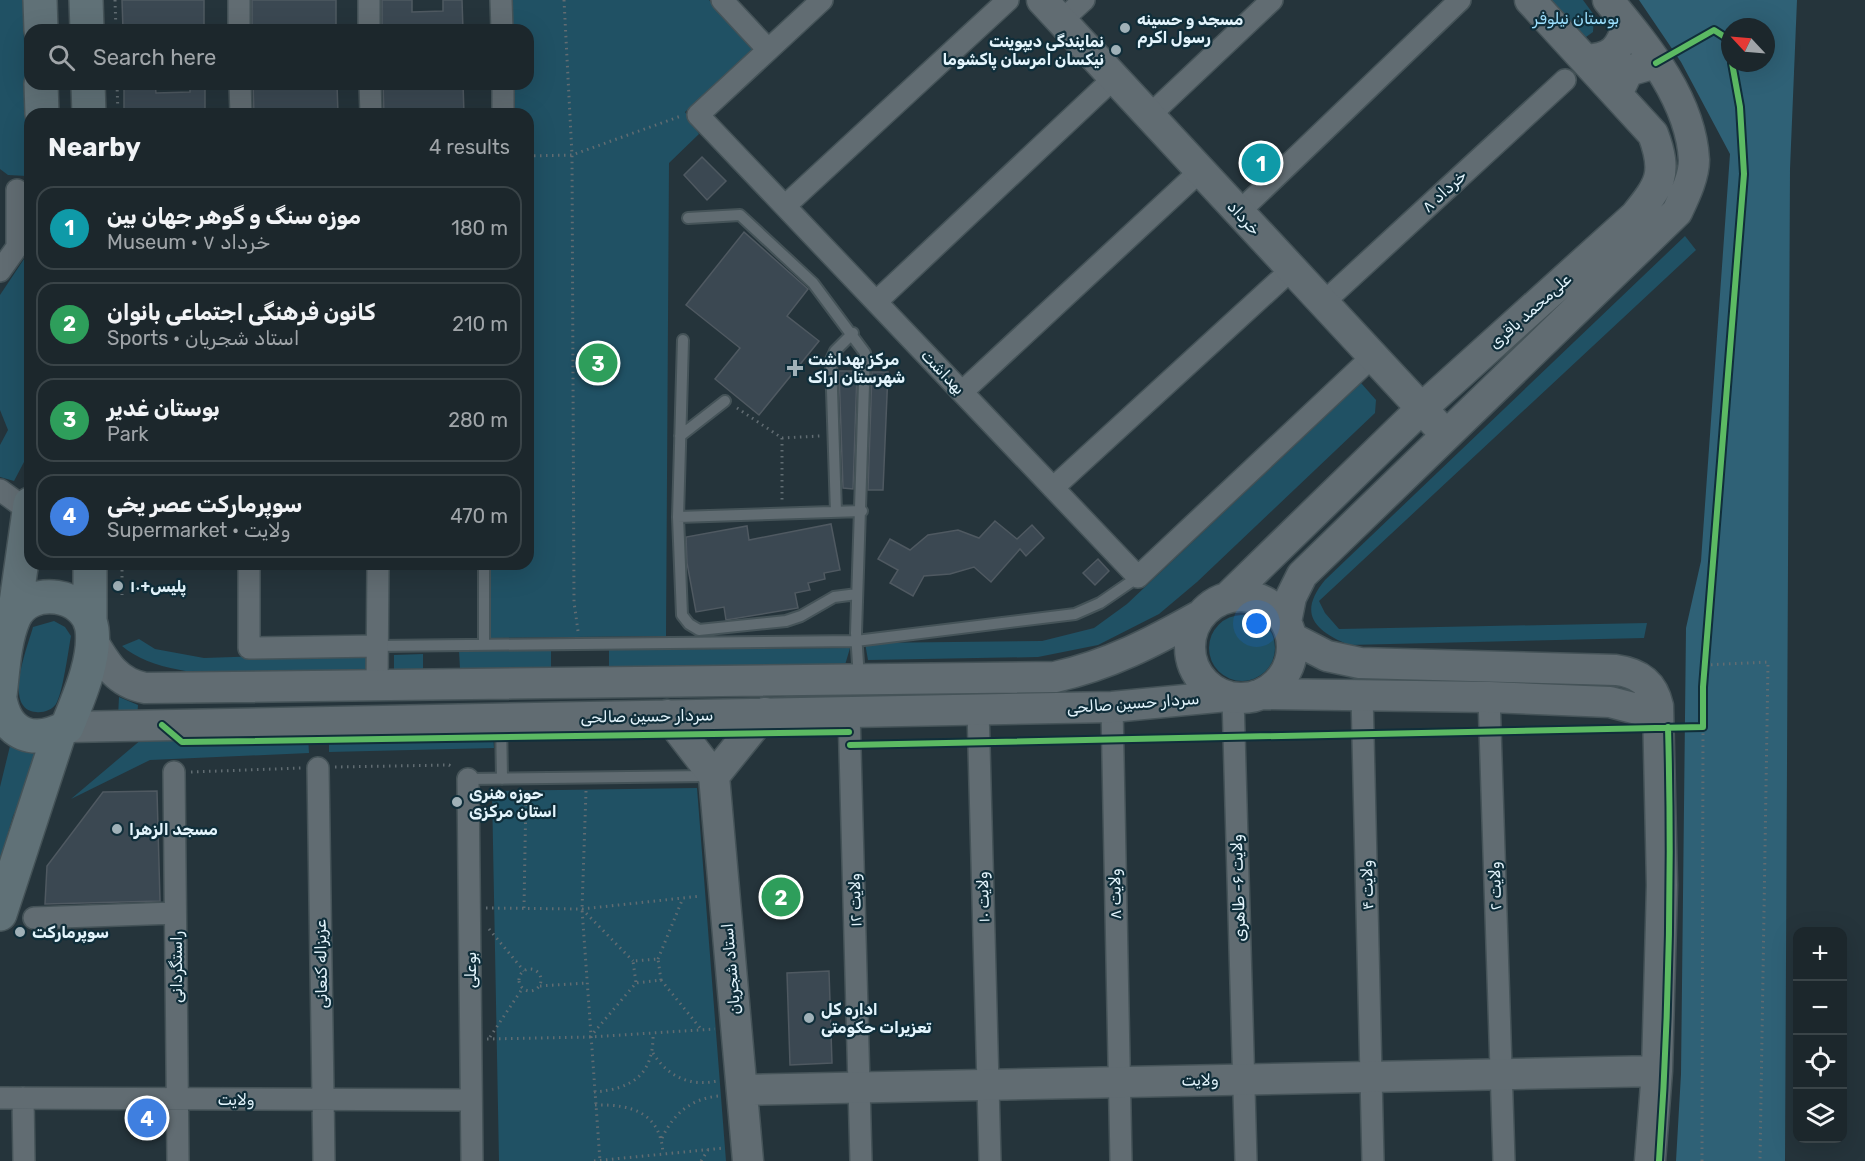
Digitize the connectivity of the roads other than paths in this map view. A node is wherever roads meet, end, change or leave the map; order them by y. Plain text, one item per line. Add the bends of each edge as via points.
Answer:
1 (40, 0) edge
2 (86, 0) edge
3 (238, 0) edge
4 (369, 0) edge
5 (501, 0) edge
6 (722, 0) edge
7 (822, 0) edge
8 (1008, 0) edge
9 (1084, 0) edge
10 (1272, 0) edge
11 (1460, 0) edge
12 (1530, 0) edge
13 (1608, 0) edge
14 (1051, 10) edge
15 (41, 24) edge
16 (87, 24) edge
17 (239, 24) edge
18 (369, 24) edge
19 (502, 24) edge
20 (1628, 25) junction
21 (761, 42) dead end
22 (1656, 63) junction
23 (1575, 70) junction
24 (1114, 78) junction
25 (41, 90) edge
26 (88, 90) edge
27 (240, 90) edge
28 (370, 90) edge
29 (503, 90) edge
30 (1617, 94) junction
31 (42, 108) edge
32 (89, 108) edge
33 (241, 108) edge
34 (371, 108) edge
35 (503, 108) edge
36 (1149, 116) junction
37 (1200, 171) junction
38 (16, 186) edge
39 (785, 206) junction
40 (1239, 212) junction
41 (688, 218) dead end
42 (1292, 269) junction
43 (0, 271) edge
44 (876, 302) junction
45 (1323, 303) junction
46 (853, 333) junction
47 (683, 340) dead end
48 (1373, 356) junction
49 (962, 392) junction
50 (725, 401) road end
51 (1421, 409) junction
52 (680, 436) junction
53 (1447, 436) junction
54 (1053, 488) junction
55 (0, 490) edge
56 (24, 507) edge
57 (861, 511) junction
58 (836, 512) junction
59 (678, 517) junction
60 (24, 546) edge
61 (90, 570) edge
62 (249, 570) edge
63 (378, 570) edge
64 (484, 570) edge
65 (1138, 577) junction
66 (857, 594) junction
67 (1228, 597) junction
68 (1201, 615) junction
69 (14, 617) junction
70 (1289, 630) junction
71 (91, 631) junction
72 (856, 641) junction
73 (484, 644) junction
74 (378, 646) junction
75 (859, 679) junction
76 (377, 685) junction
77 (165, 688) junction
78 (1362, 694) junction
79 (1240, 696) junction
80 (0, 697) edge
81 (1489, 697) junction
82 (1112, 707) junction
83 (978, 709) junction
84 (849, 712) junction
85 (765, 713) junction
86 (668, 715) junction
87 (501, 718) junction
88 (162, 725) junction
89 (1658, 725) junction
90 (63, 729) junction
91 (318, 768) dead end
92 (174, 772) dead end
93 (714, 776) junction
94 (468, 779) joint
95 (502, 779) junction
96 (176, 913) junction
97 (0, 914) edge
98 (34, 918) dead end
99 (1657, 1071) junction
100 (1501, 1074) junction
101 (1372, 1077) junction
102 (1244, 1079) junction
103 (1119, 1082) junction
104 (988, 1085) junction
105 (861, 1087) junction
106 (726, 1089) junction
107 (0, 1098) edge
108 (23, 1098) junction
109 (177, 1099) junction
110 (323, 1099) junction
111 (471, 1100) junction
112 (748, 1153) edge
113 (24, 1161) edge
114 (178, 1161) edge
115 (324, 1161) edge
116 (472, 1161) edge
117 (861, 1161) edge
118 (990, 1161) edge
119 (1121, 1161) edge
120 (1246, 1161) edge
121 (1373, 1161) edge
122 (1504, 1161) edge
123 (1650, 1161) edge

1 - 15 main road
2 - 16 main road
3 - 17 street
4 - 18 street
5 - 19 street
6 - 21 street
7 - 39 street, بهداشت via 698,115
8 - 39 street
9 - 14 street
10 - 36 street
11 - 40 street
12 - 23 main road, علی‌محمد باقری
13 - 20 main road, علی‌محمد باقری
14 - 24 main road, خرداد
20 - 22 main road, علی‌محمد باقری
20 - 23 main road via 1622,43 1611,55
22 - 30 main road via 1628,71
22 - 53 main road, علی‌محمد باقری via 1688,125 1694,162 1677,212
23 - 30 main road, علی‌محمد باقری
23 - 45 street, خرداد ۸
24 - 36 main road, خرداد
24 - 44 street
25 - 31 main road
26 - 32 main road
27 - 33 street
28 - 34 street
29 - 35 street
30 - 51 main road, علی‌محمد باقری via 1653,134 1662,158 1656,189 1635,216
36 - 37 main road, خرداد
37 - 40 main road, خرداد
37 - 49 street
38 - 43 street via 17,246
39 - 44 street, بهداشت
40 - 42 main road, خرداد
41 - 46 lane via 740,215 813,283
42 - 45 main road, خرداد
42 - 54 street
44 - 49 street, بهداشت
45 - 48 main road, خرداد
46 - 57 lane via 865,352
46 - 58 lane via 831,360
47 - 52 lane
48 - 51 main road, خرداد
48 - 65 street
49 - 54 street, بهداشت
50 - 52 lane
51 - 53 main road, خرداد
51 - 67 main road, علی‌محمد باقری
52 - 59 lane
53 - 70 main road, علی‌محمد باقری via 1302,574 1291,597
54 - 65 street, بهداشت
55 - 56 street
57 - 58 lane
57 - 66 lane
58 - 59 lane
59 - 66 lane via 682,615 699,630 786,621 834,597
60 - 69 main road
61 - 71 main road
62 - 74 street via 249,648
63 - 74 street
64 - 73 lane
65 - 72 lane via 1100,603 1075,614
66 - 72 lane
67 - 68 main road
67 - 70 main road via 1245,595 1262,600 1276,609
68 - 75 main road, سردار حسین صالحی via 1141,649 1090,669 1055,677
68 - 79 main road via 1193,630 1192,663 1212,690
69 - 71 main road via 30,601 52,597 76,604
69 - 80 main road
70 - 79 main road via 1292,652 1282,677
70 - 89 main road via 1327,656 1360,663 1626,672 1650,686 1658,706
71 - 77 main road, سردار حسین صالحی via 107,666 126,682
71 - 90 main road via 82,684
72 - 73 lane
72 - 75 lane
73 - 74 lane
74 - 76 street
75 - 76 main road, سردار حسین صالحی
76 - 77 main road, سردار حسین صالحی
77 - 88 main road via 155,695 152,706 154,717
78 - 79 main road, سردار حسین صالحی
78 - 81 main road, سردار حسین صالحی
78 - 101 street, ولایت ۴
79 - 82 main road, سردار حسین صالحی
79 - 102 street, ولایت ۶- طاهری
80 - 90 main road via 3,716 13,728 36,736
81 - 89 main road, سردار حسین صالحی via 1621,703 1641,710
81 - 100 street, ولایت ۲
82 - 83 main road, سردار حسین صالحی
82 - 103 street, ولایت ۸
83 - 84 main road, سردار حسین صالحی
83 - 104 street, ولایت ۱۰
84 - 85 main road, سردار حسین صالحی
84 - 105 street, ولایت ۱۲
85 - 86 main road, سردار حسین صالحی
85 - 93 main road
86 - 87 main road, سردار حسین صالحی
86 - 93 main road
87 - 88 main road, سردار حسین صالحی
87 - 95 lane
88 - 90 main road, سردار حسین صالحی
89 - 99 main road via 1662,885
90 - 97 main road
91 - 110 street, عزیزاله کنعانی
92 - 96 street, راستگردانی
93 - 95 lane
93 - 106 main road, استاد شجریان via 736,1028
94 - 95 lane
94 - 111 street, بوعلی via 470,908 480,1039
96 - 98 street
96 - 109 street, راستگردانی
99 - 100 main road, ولایت
99 - 123 main road
100 - 101 main road, ولایت
100 - 122 street, ولایت ۲
101 - 102 main road, ولایت
101 - 121 street, ولایت ۴
102 - 103 main road, ولایت
102 - 120 street, ولایت ۶- طاهری
103 - 104 main road, ولایت
103 - 119 street, ولایت ۸
104 - 105 main road, ولایت
104 - 118 street, ولایت ۱۰
105 - 106 main road, ولایت
105 - 117 street, ولایت ۱۲
106 - 112 main road, استاد شجریان
107 - 108 street, ولایت
108 - 109 street, ولایت
108 - 113 street
109 - 110 street, ولایت
109 - 114 street, راستگردانی
110 - 111 street, ولایت
110 - 115 street, عزیزاله کنعانی
111 - 116 street, بوعلی

